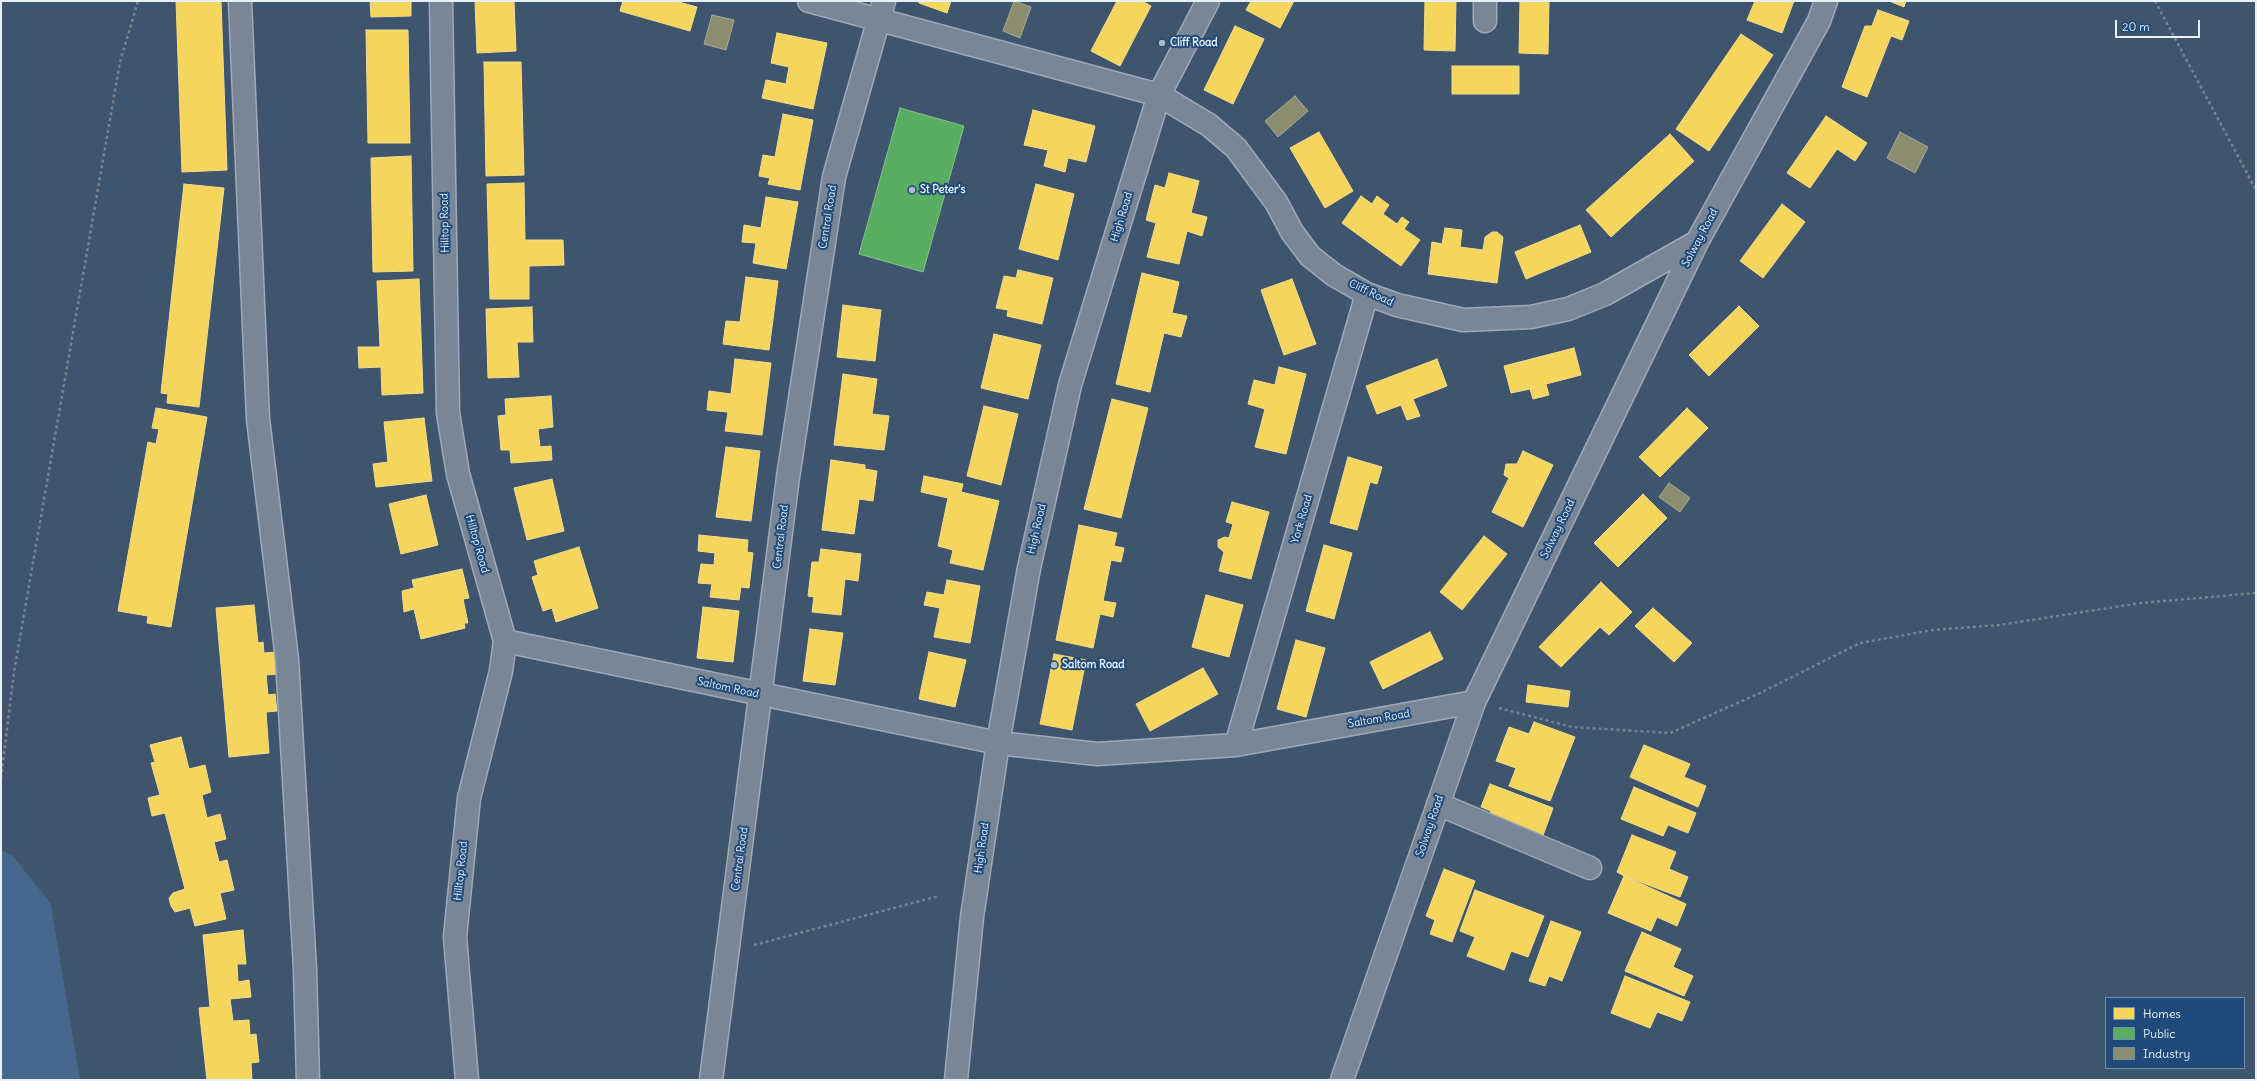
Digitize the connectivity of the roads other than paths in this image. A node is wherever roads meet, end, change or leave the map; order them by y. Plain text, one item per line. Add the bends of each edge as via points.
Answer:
1 (240, 1) edge
2 (441, 1) edge
3 (809, 1) edge
4 (1208, 1) edge
5 (1826, 1) edge
6 (881, 10) edge
7 (1159, 94) junction
8 (1697, 242) junction
9 (1367, 294) junction
10 (505, 641) junction
11 (762, 695) junction
12 (1474, 702) junction
13 (998, 743) junction
14 (1236, 744) junction
15 (1438, 804) junction
16 (1590, 868) dead end
17 (308, 1080) edge
18 (467, 1080) edge
19 (711, 1080) edge
20 (956, 1080) edge
21 (1342, 1080) edge

1 - 17 street via 258,420 286,659 304,961
2 - 10 street, Hilltop Road via 448,413 458,474
3 - 6 street, Cliff Road
4 - 7 street, High Road
5 - 8 street, Solway Road via 1819,21
6 - 7 street, Cliff Road
6 - 11 street, Central Road via 834,176 788,477
7 - 9 street, Cliff Road via 1209,125 1236,148 1276,202 1292,232 1310,256 1334,275
7 - 13 street, High Road via 1070,385 1029,568
8 - 9 street, Cliff Road via 1605,294 1568,309 1532,317 1463,320 1397,305
8 - 12 street, Solway Road
9 - 14 street, York Road
10 - 11 street, Saltom Road
10 - 18 street, Hilltop Road via 501,671 469,798 456,922
11 - 13 street, Saltom Road
11 - 19 street, Central Road
12 - 14 street, Saltom Road
12 - 15 street, Solway Road
13 - 14 street, Saltom Road via 1097,754
13 - 20 street, High Road via 972,917
15 - 16 street
15 - 21 street, Solway Road

